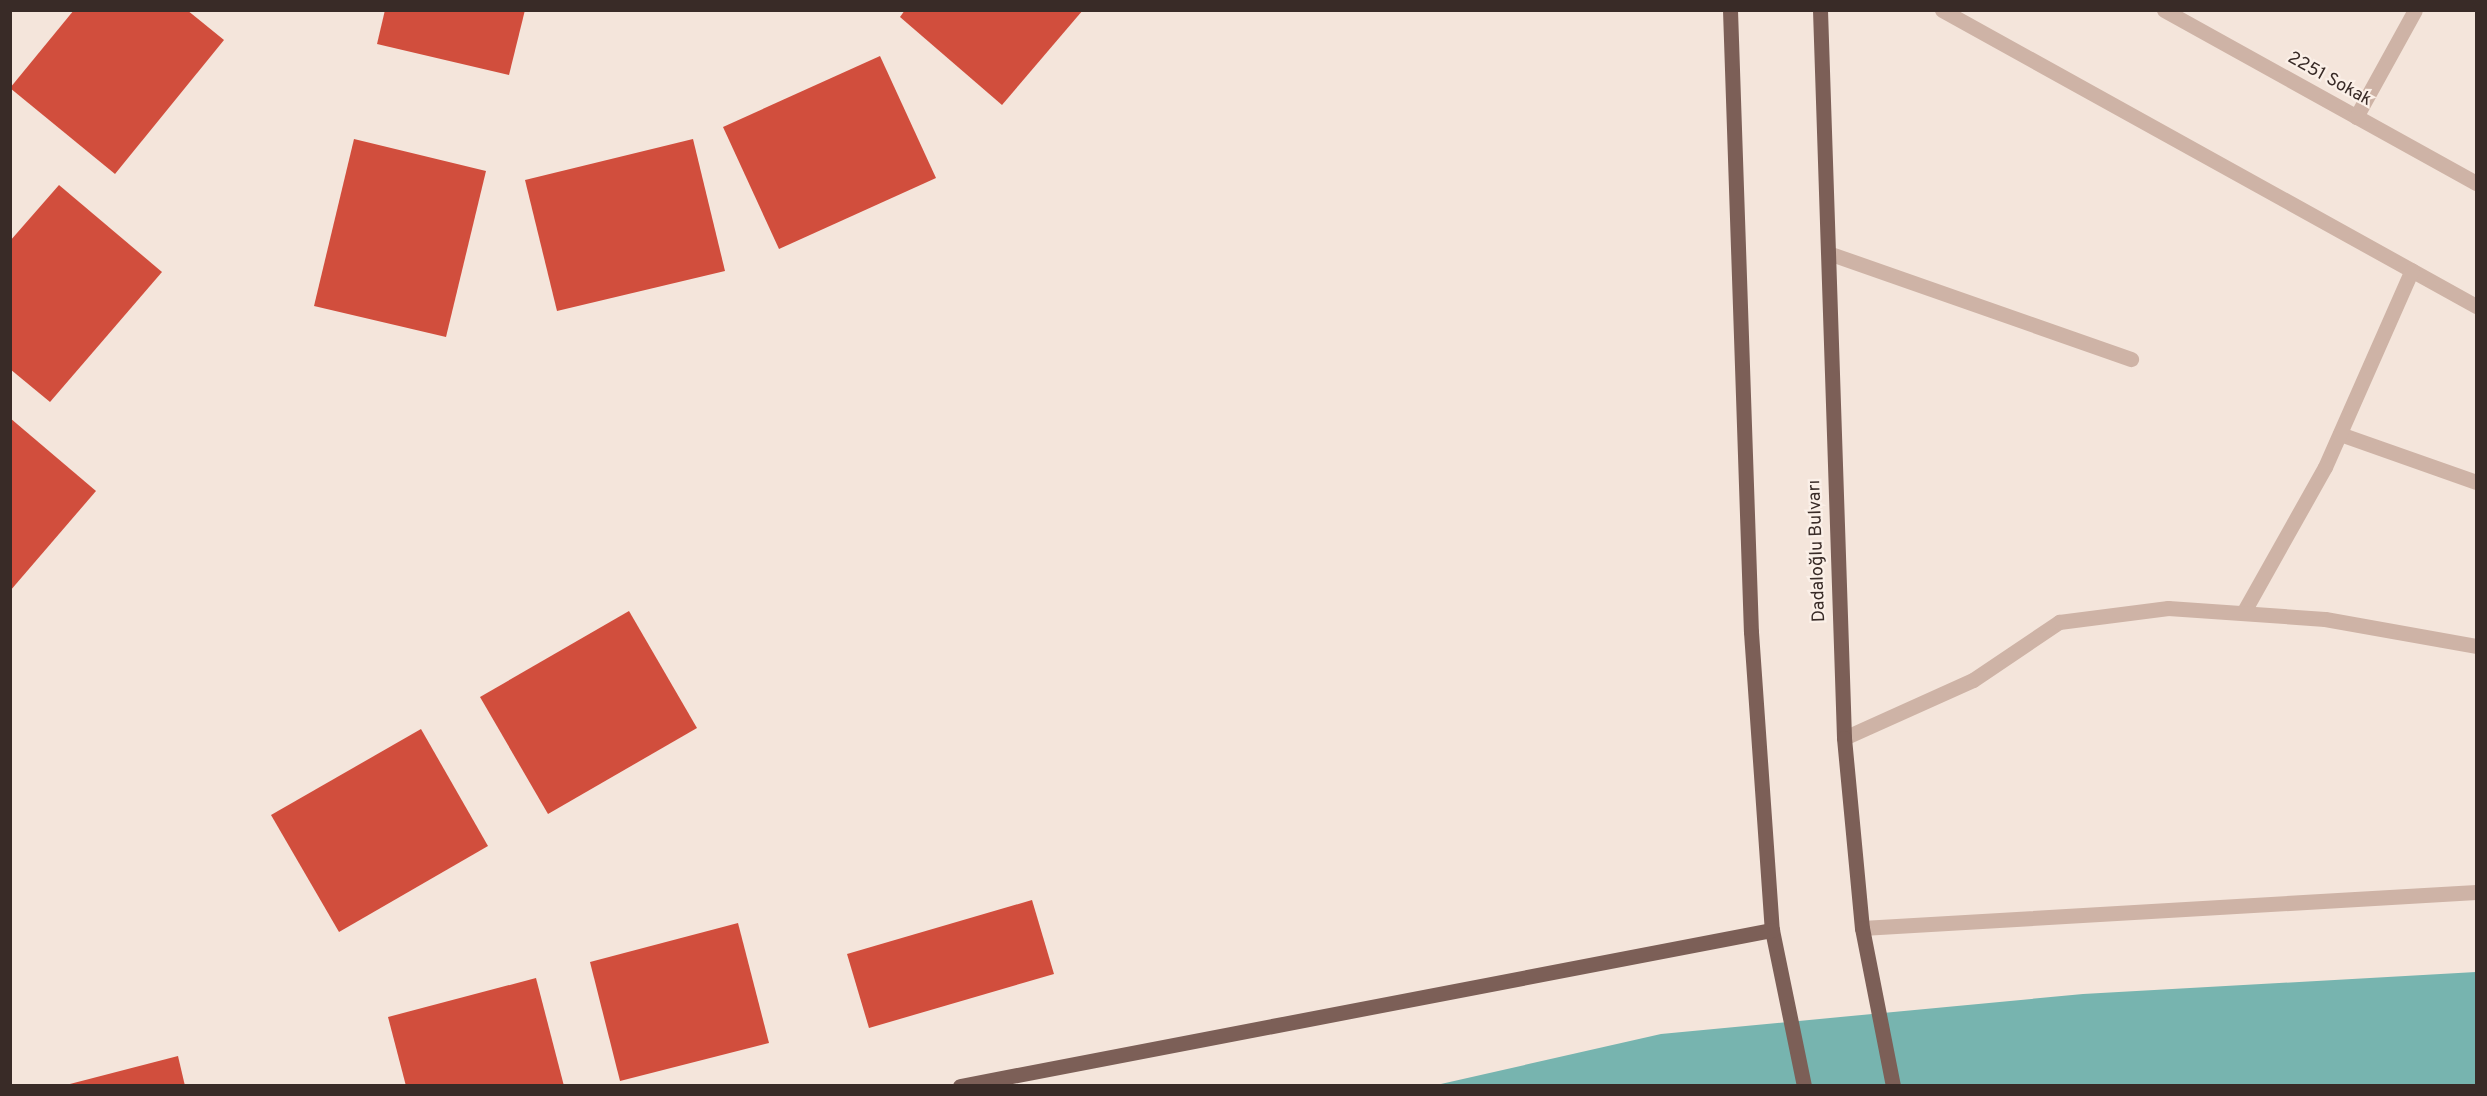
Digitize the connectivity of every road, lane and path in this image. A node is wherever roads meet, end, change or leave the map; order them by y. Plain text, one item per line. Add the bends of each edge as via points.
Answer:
1 (1730, 10) edge
2 (1820, 10) edge
3 (1942, 10) edge
4 (2163, 10) edge
5 (2195, 10) edge
6 (2415, 10) edge
7 (2188, 25) junction
8 (2356, 117) junction
9 (2476, 183) edge
10 (1831, 254) junction
11 (2412, 270) junction
12 (2476, 306) edge
13 (2131, 359) dead end
14 (2340, 434) junction
15 (2476, 482) edge
16 (2243, 613) junction
17 (2476, 646) edge
18 (1845, 738) junction
19 (2476, 892) edge
20 (1862, 928) junction
21 (1772, 930) junction
22 (978, 1083) edge
23 (960, 1086) edge
24 (1804, 1086) edge
25 (1893, 1086) edge

1 - 21 main road via 1751,632
2 - 10 main road, Dadaloğlu Bulvarı
3 - 11 street
4 - 7 street, 2251 Sokak
5 - 7 street
6 - 8 street
7 - 8 street, 2251 Sokak
8 - 9 street, 2251 Sokak
10 - 13 street
10 - 18 main road, Dadaloğlu Bulvarı
11 - 12 street
11 - 14 street
14 - 15 street
14 - 16 street
16 - 17 street via 2325,619
16 - 18 street via 2168,608 2060,622 1973,680
18 - 20 main road, Dadaloğlu Bulvarı
19 - 20 street
20 - 25 main road, Dadaloğlu Bulvarı
21 - 22 main road
21 - 24 main road
22 - 23 main road

